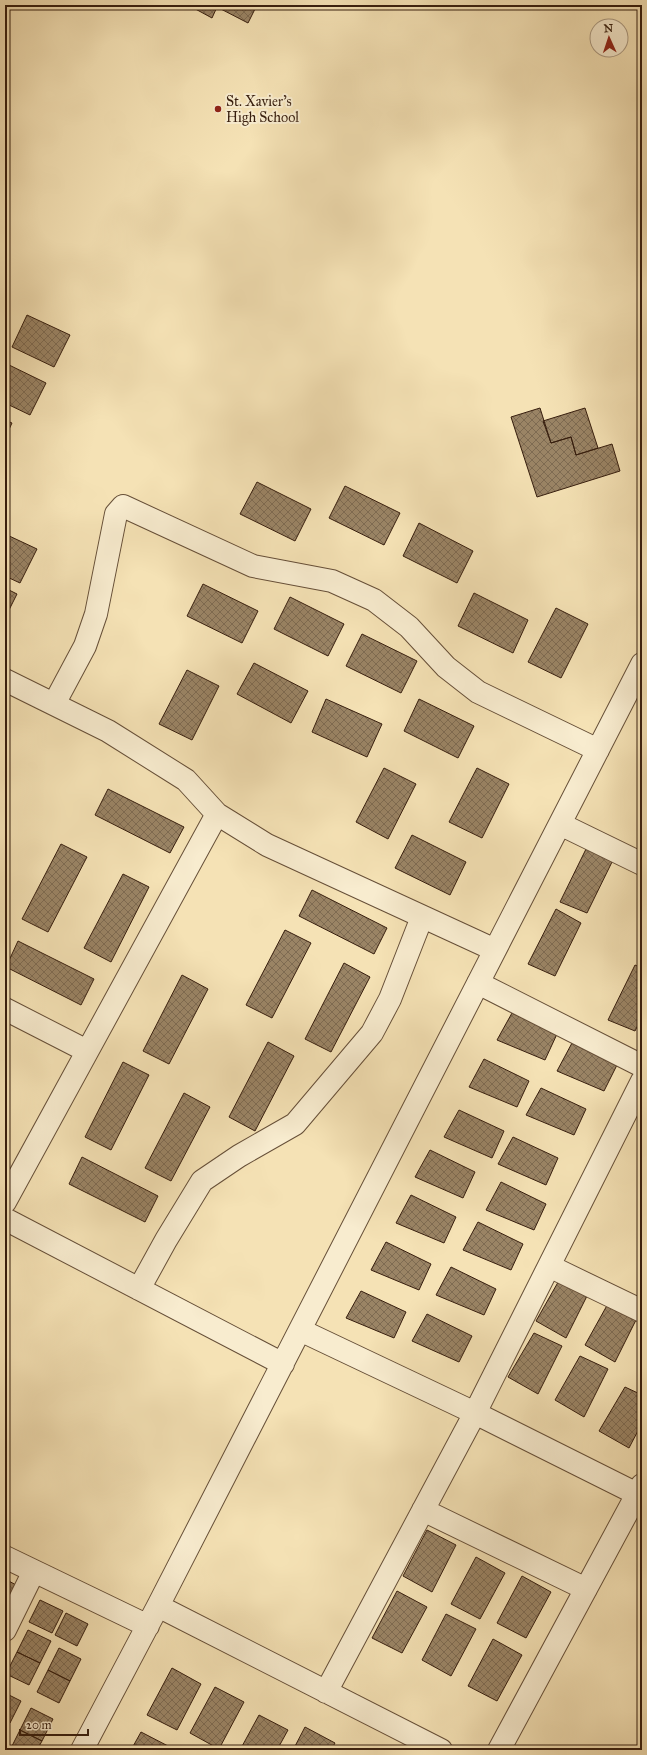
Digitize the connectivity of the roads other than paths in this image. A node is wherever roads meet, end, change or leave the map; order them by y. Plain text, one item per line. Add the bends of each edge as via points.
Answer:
1 (639, 676) edge
2 (5, 680) edge
3 (54, 704) junction
4 (598, 750) junction
5 (217, 814) junction
6 (560, 824) junction
7 (642, 864) edge
8 (422, 917) junction
9 (495, 950) junction
10 (478, 983) junction
11 (5, 1009) edge
12 (87, 1051) junction
13 (642, 1066) edge
14 (642, 1081) edge
15 (5, 1202) edge
16 (5, 1219) edge
17 (549, 1266) junction
18 (139, 1289) junction
19 (642, 1311) edge
20 (300, 1330) junction
21 (282, 1364) junction
22 (475, 1412) junction
23 (640, 1489) edge
24 (423, 1510) junction
25 (5, 1557) edge
26 (34, 1571) junction
27 (586, 1589) junction
28 (158, 1606) junction
29 (148, 1626) junction
30 (5, 1630) edge
31 (326, 1692) junction
32 (82, 1750) edge
33 (441, 1750) edge
34 (498, 1750) edge

1 - 4 street
2 - 3 street
3 - 4 street via 85,646 96,614 116,514 123,506 253,566 332,581 374,600 409,627 446,667 478,692
3 - 5 street via 108,731 186,780
4 - 6 street
5 - 8 street via 267,844
5 - 12 street
6 - 7 street
6 - 9 street
8 - 9 street
8 - 18 street via 390,999 372,1034 295,1124 202,1181
9 - 10 street
10 - 13 street
10 - 20 street
11 - 12 street
12 - 15 street
14 - 17 street
16 - 18 street
17 - 19 street
17 - 22 street
18 - 21 street
20 - 21 street
20 - 22 street
21 - 28 street
22 - 23 street
22 - 24 street
23 - 27 street
24 - 27 street
24 - 31 street
25 - 26 street
26 - 29 street
26 - 30 street
27 - 34 street
28 - 29 street
28 - 31 street
29 - 32 street
31 - 33 street

